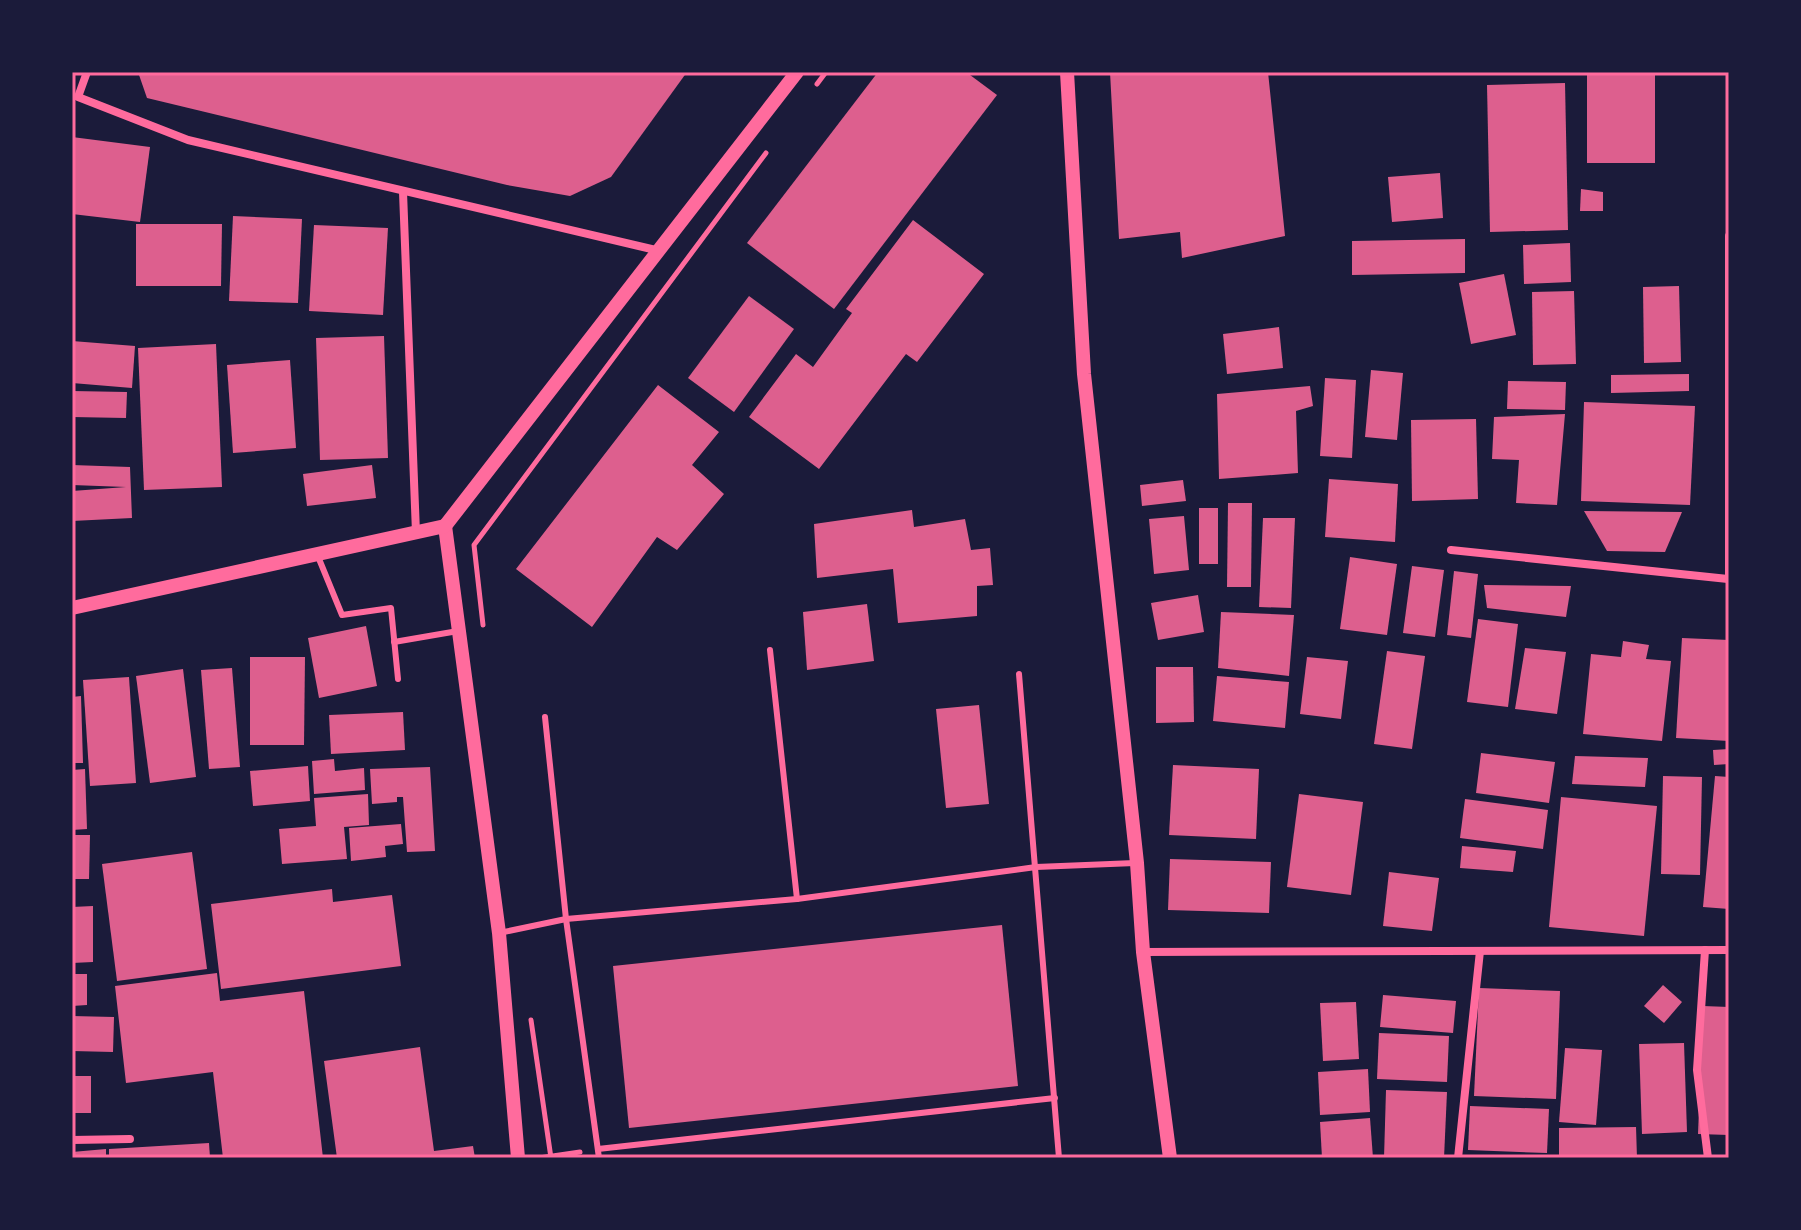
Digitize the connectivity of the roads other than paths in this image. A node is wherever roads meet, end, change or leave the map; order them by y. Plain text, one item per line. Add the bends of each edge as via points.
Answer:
1 (87, 72) edge
2 (797, 72) edge
3 (1067, 72) edge
4 (75, 95) edge
5 (403, 192) junction
6 (1729, 236) edge
7 (661, 251) junction
8 (1728, 257) edge
9 (445, 526) junction
10 (416, 533) junction
11 (1451, 550) dead end
12 (317, 554) junction
13 (1729, 579) edge
14 (72, 608) edge
15 (459, 631) junction
16 (394, 642) junction
17 (770, 650) dead end
18 (1019, 674) dead end
19 (398, 679) dead end
20 (545, 717) dead end
21 (1137, 863) junction
22 (1036, 867) junction
23 (797, 899) junction
24 (566, 919) junction
25 (499, 933) junction
26 (1705, 950) junction
27 (1729, 950) edge
28 (1480, 951) junction
29 (1143, 952) junction
30 (1055, 1098) junction
31 (130, 1139) dead end
32 (72, 1140) edge
33 (598, 1149) junction
34 (518, 1158) edge
35 (599, 1158) edge
36 (1059, 1158) edge
37 (1170, 1158) edge
38 (1458, 1158) edge
39 (1708, 1158) edge

1 - 4 street
2 - 7 street
3 - 21 street via 1084,374
4 - 5 street via 188,140
5 - 7 street
5 - 10 street
6 - 8 street
7 - 9 street
8 - 13 street
9 - 10 street
9 - 15 street
10 - 12 street
11 - 13 street
12 - 14 street
12 - 16 lane via 342,615 391,608
15 - 16 lane
15 - 25 street
16 - 19 lane
17 - 23 lane
18 - 22 lane
20 - 24 lane
21 - 22 lane
21 - 29 street
22 - 23 lane
22 - 30 lane
23 - 24 lane
24 - 25 lane
24 - 33 lane
25 - 34 street
26 - 27 street
26 - 28 street
26 - 39 street via 1697,1070
28 - 29 street
28 - 38 street
29 - 37 street
30 - 33 lane
30 - 36 lane
31 - 32 street
33 - 35 lane

